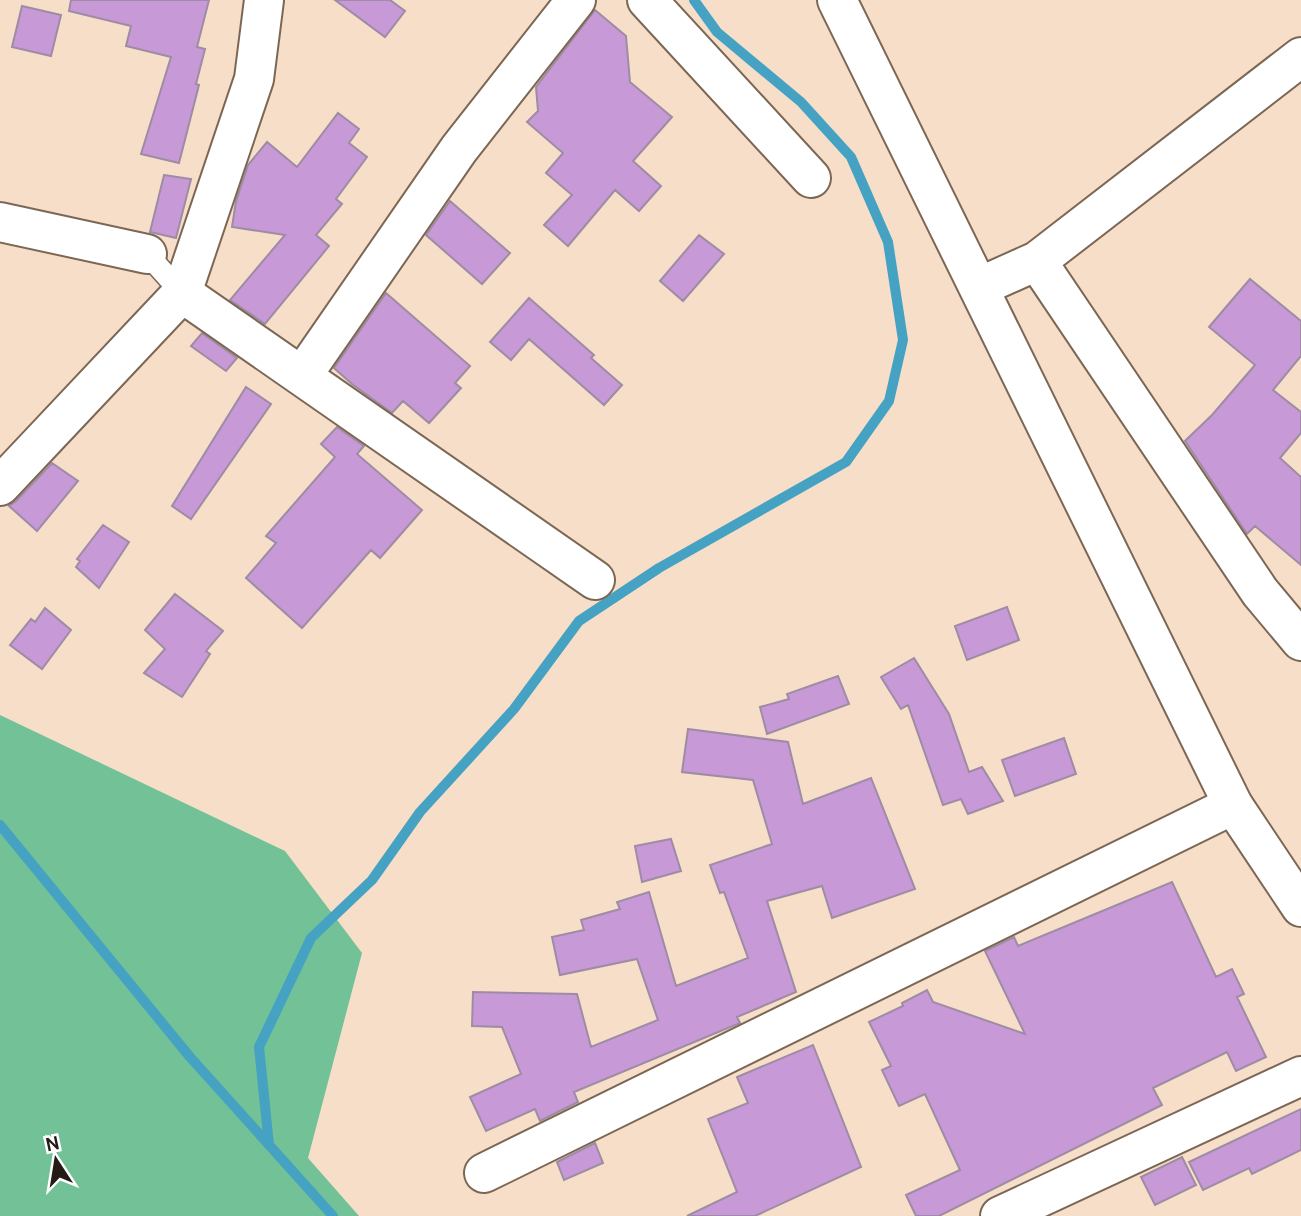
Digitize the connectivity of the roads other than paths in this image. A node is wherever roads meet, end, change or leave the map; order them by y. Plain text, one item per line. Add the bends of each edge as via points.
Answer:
1 (264, 0) edge
2 (576, 0) edge
3 (647, 0) edge
4 (837, 0) edge
5 (1301, 57) edge
6 (811, 178) dead end
7 (0, 222) edge
8 (147, 254) joint
9 (1037, 261) junction
10 (979, 287) junction
11 (182, 293) junction
12 (302, 376) junction
13 (0, 486) edge
14 (595, 580) dead end
15 (1301, 641) edge
16 (1233, 805) junction
17 (1301, 907) edge
18 (1301, 1076) edge
19 (484, 1173) dead end
20 (1000, 1216) edge

1 - 11 street via 254,79
2 - 12 street via 459,149
3 - 6 street
4 - 10 street
5 - 9 street
7 - 8 street
8 - 11 lane
9 - 10 street
9 - 15 street via 1260,592
10 - 16 street
11 - 12 street
11 - 13 street
12 - 14 street
16 - 17 street
16 - 19 street
18 - 20 street

